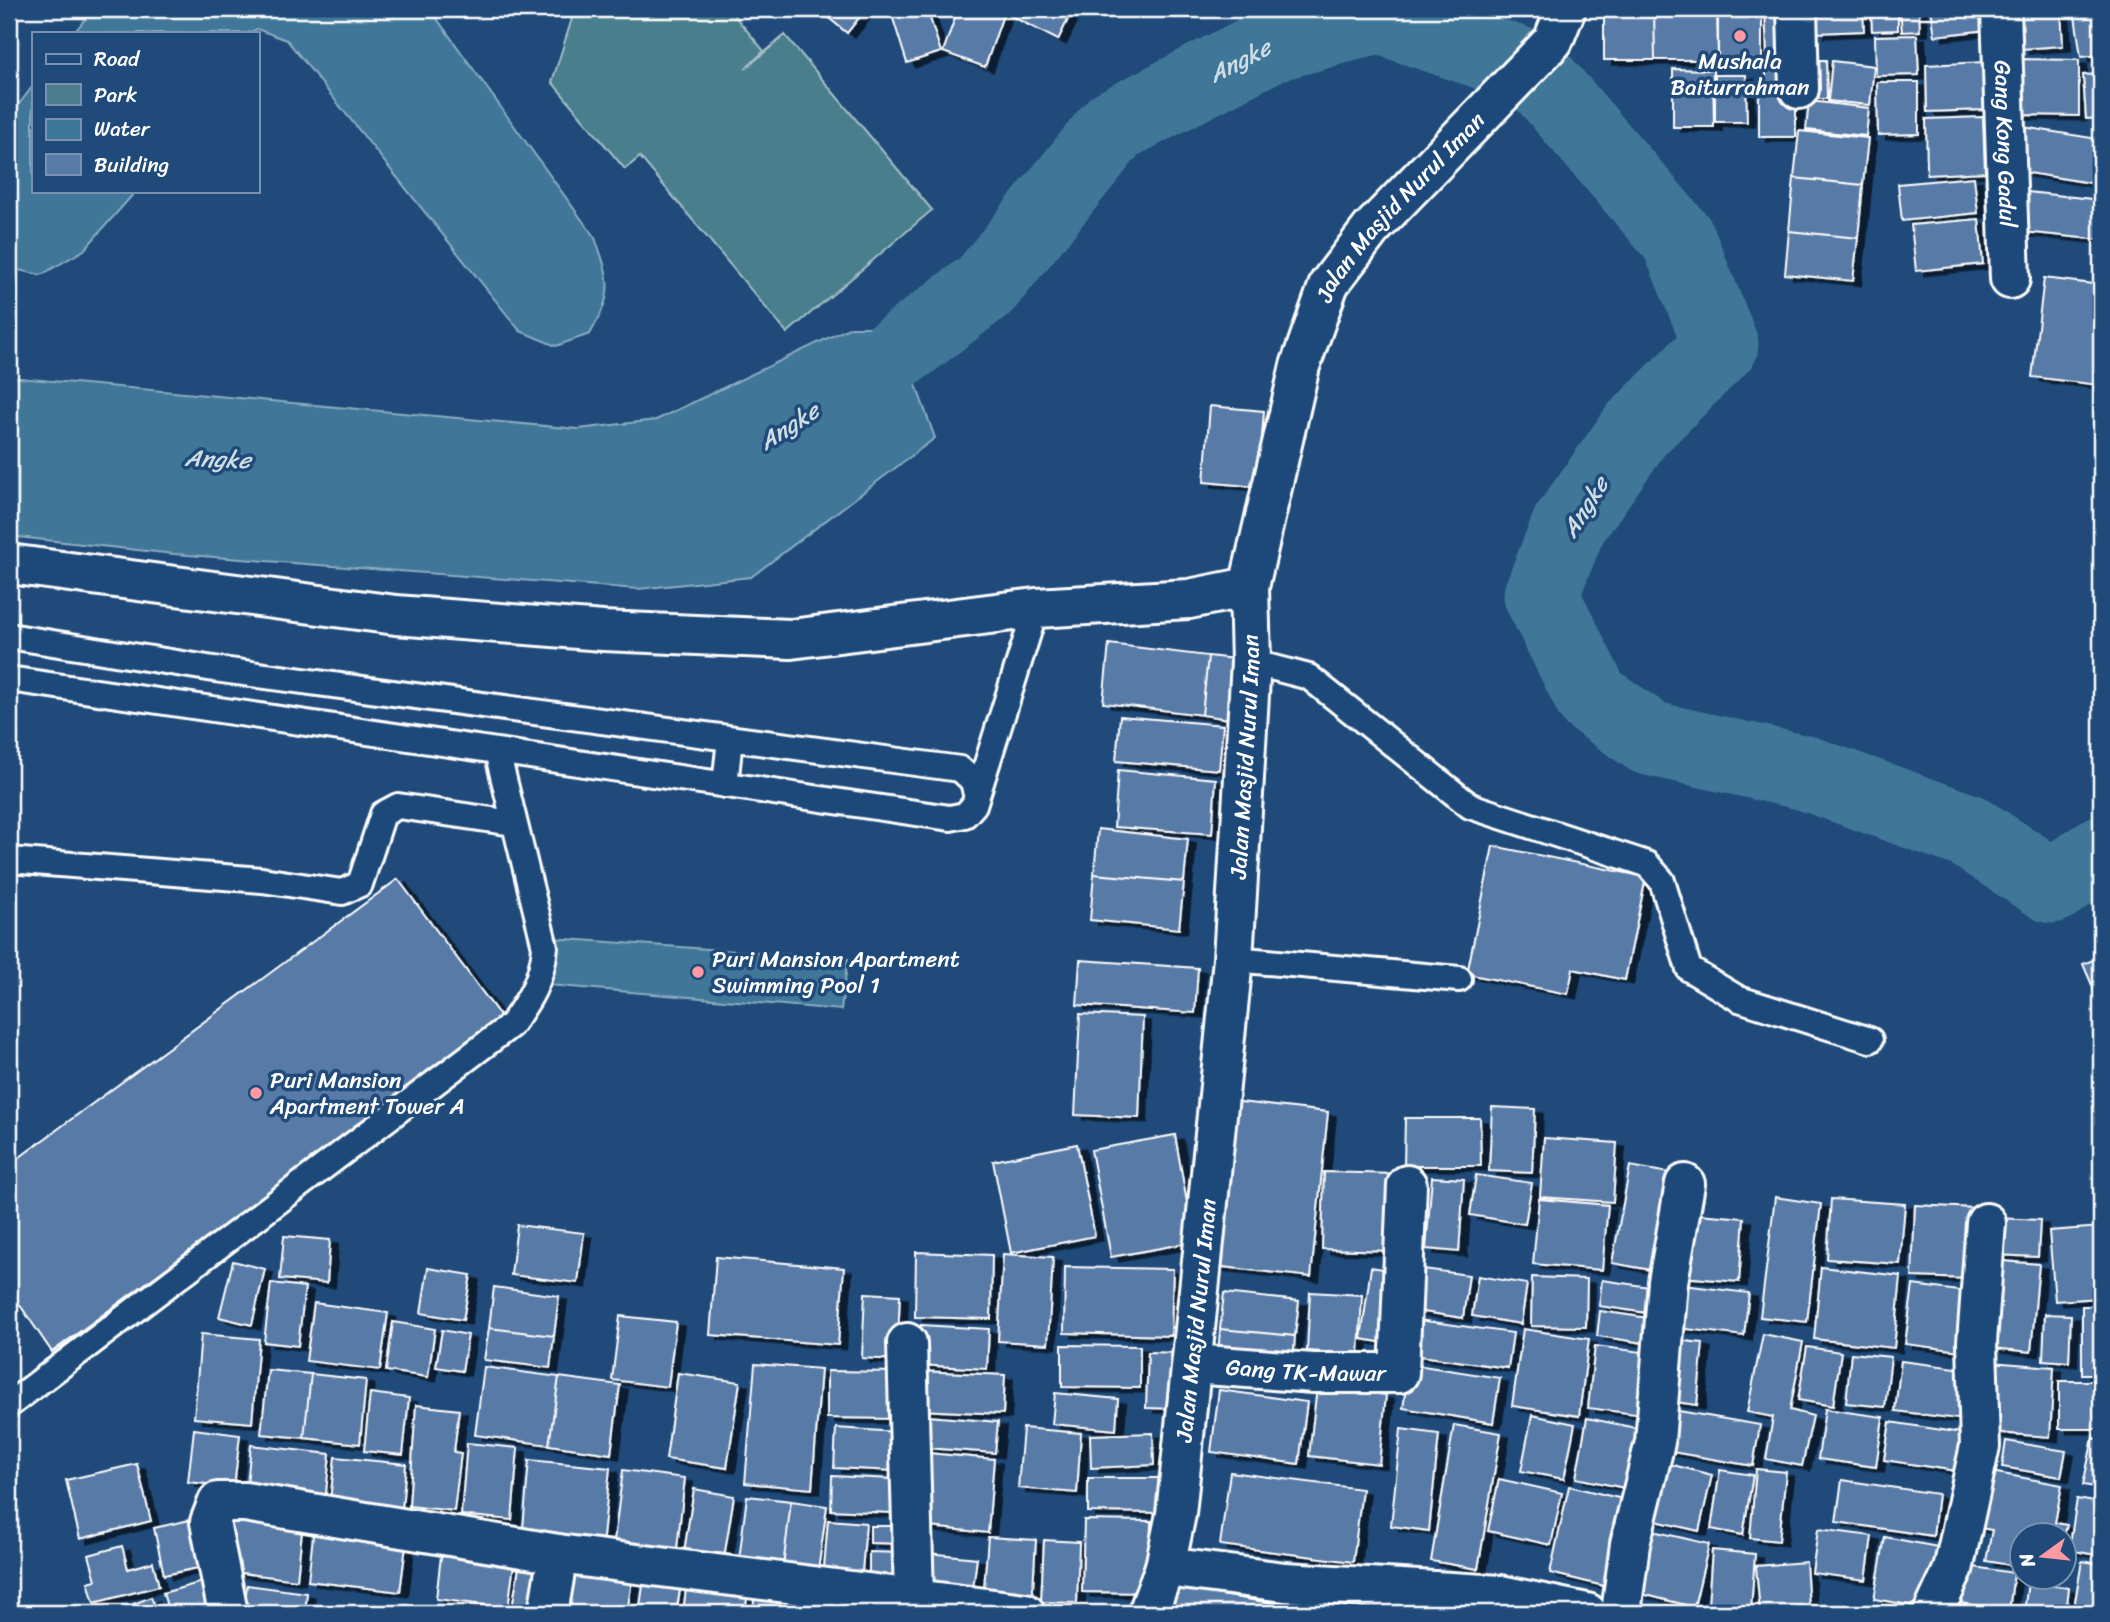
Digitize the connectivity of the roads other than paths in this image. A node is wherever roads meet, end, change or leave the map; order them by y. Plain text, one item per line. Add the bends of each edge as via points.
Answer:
1 (1797, 9) edge
2 (2001, 9) edge
3 (1560, 25) edge
4 (1799, 89) dead end
5 (2010, 279) dead end
6 (9, 564) edge
7 (1249, 587) junction
8 (1036, 608) junction
9 (9, 636) edge
10 (1251, 662) junction
11 (9, 678) edge
12 (730, 739) junction
13 (496, 751) junction
14 (725, 785) junction
15 (976, 794) junction
16 (513, 823) junction
17 (9, 860) edge
18 (1233, 959) junction
19 (1460, 979) dead end
20 (1870, 1040) dead end
21 (1685, 1184) dead end
22 (1406, 1185) dead end
23 (1986, 1223) dead end
24 (907, 1343) dead end
25 (1192, 1364) junction
26 (9, 1405) edge
27 (558, 1554) junction
28 (1165, 1567) junction
29 (914, 1597) junction
30 (799, 1600) edge
31 (228, 1613) edge
32 (548, 1613) edge
33 (1025, 1613) edge
34 (1148, 1613) edge
35 (1587, 1613) edge
36 (1621, 1613) edge
37 (1933, 1613) edge

1 - 4 street
2 - 5 street, Gang Kong Gadul
3 - 7 street, Jalan Masjid Nurul Iman via 1371,229 1329,284 1300,366
6 - 8 street via 396,615 778,639
7 - 8 street via 1189,599
7 - 10 street, Jalan Masjid Nurul Iman
8 - 15 lane
9 - 12 lane via 214,669
10 - 18 street, Jalan Masjid Nurul Iman
10 - 20 lane via 1309,677 1470,806 1647,864 1662,881 1689,969 1739,999
11 - 13 lane
12 - 14 lane
12 - 15 lane via 960,769 973,781
13 - 14 lane
13 - 16 lane
14 - 15 lane via 950,818 965,815
16 - 17 lane via 398,806 383,814 360,884 341,892 262,880
16 - 26 lane via 545,947 535,993 511,1025
18 - 19 lane
18 - 25 street, Jalan Masjid Nurul Iman
21 - 36 street via 1668,1282 1655,1442 1630,1544
22 - 25 street, Gang TK-Mawar via 1399,1373 1313,1373
23 - 37 street via 1977,1342 1980,1446 1953,1570
24 - 29 street
25 - 28 street, Jalan Masjid Nurul Iman via 1176,1514
27 - 30 street
27 - 31 street via 245,1502 218,1502 210,1522
27 - 32 street
28 - 34 street, Jalan Masjid Nurul Iman
28 - 35 street via 1284,1582 1501,1595
29 - 30 street
29 - 33 street

